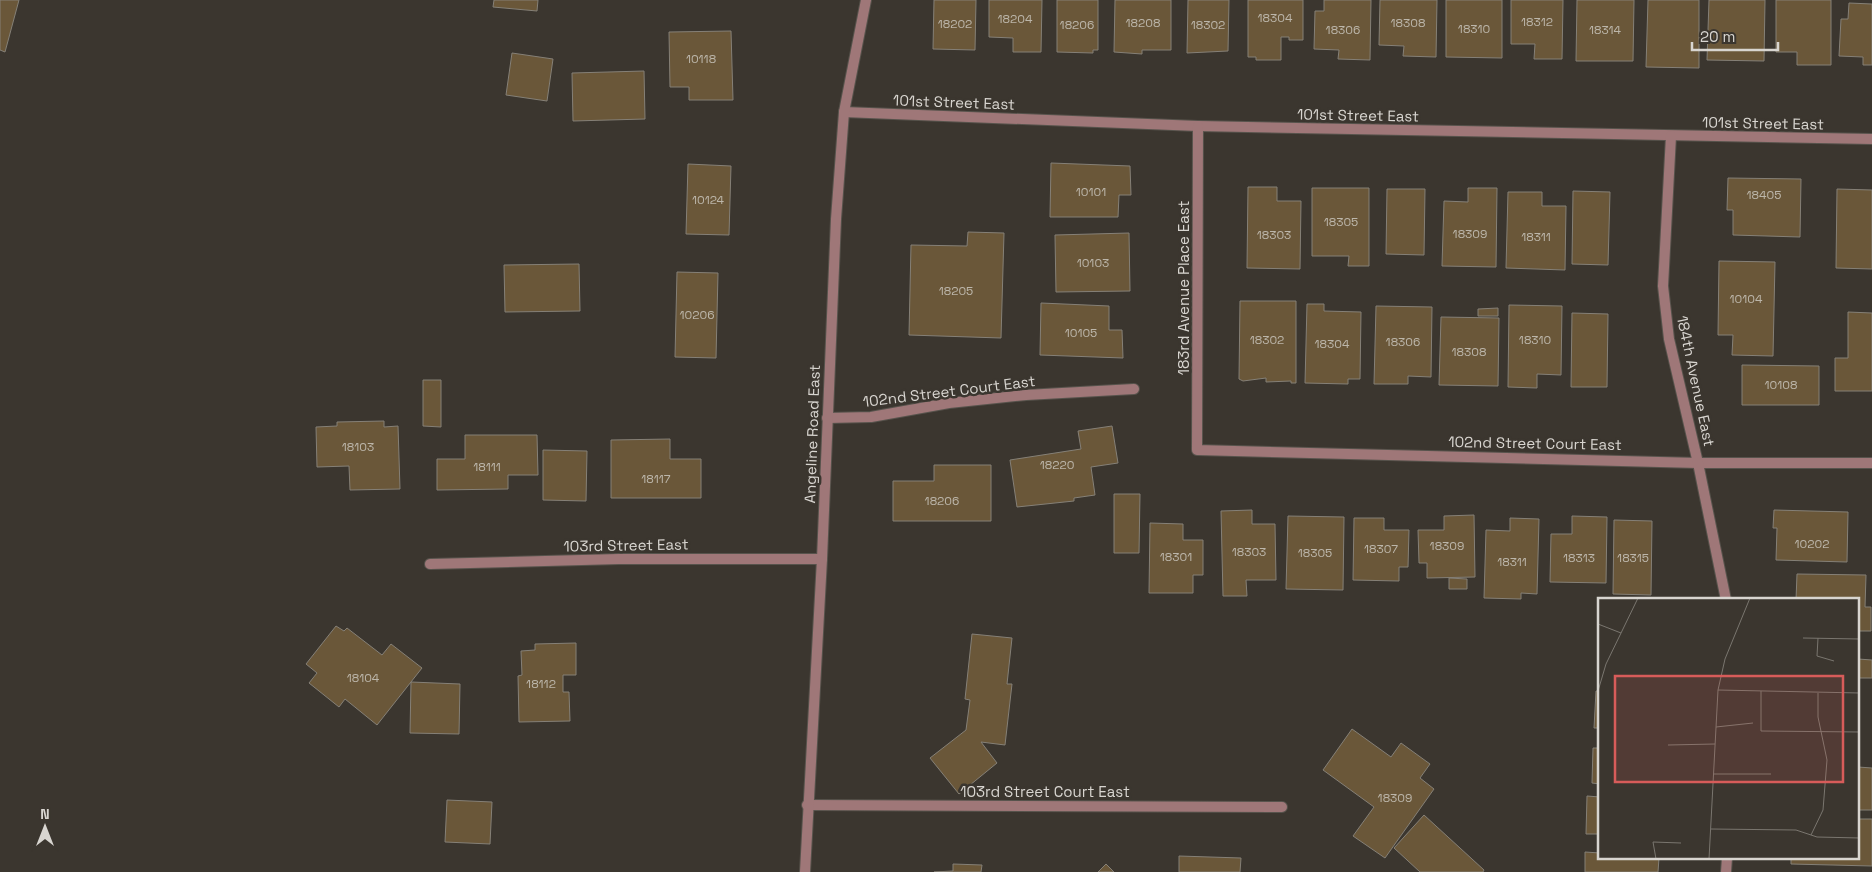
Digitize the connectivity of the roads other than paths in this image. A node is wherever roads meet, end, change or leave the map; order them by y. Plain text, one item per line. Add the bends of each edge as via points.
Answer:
1 (866, 0) edge
2 (844, 112) junction
3 (1198, 126) junction
4 (1671, 136) junction
5 (1872, 140) edge
6 (1134, 389) dead end
7 (827, 418) junction
8 (1197, 450) joint
9 (1698, 462) junction
10 (1872, 462) edge
11 (822, 559) junction
12 (430, 564) dead end
13 (1726, 598) edge
14 (808, 804) junction
15 (1282, 807) dead end
16 (805, 872) edge

1 - 2 street, Angeline Road East
2 - 3 street, 101st Street East
2 - 7 street, Angeline Road East
3 - 4 street, 101st Street East
3 - 8 street, 183rd Avenue Place East
4 - 5 street, 101st Street East
4 - 9 street, 184th Avenue East via 1663,286 1669,339
6 - 7 street, 102nd Street Court East via 1026,395 949,403 871,417
7 - 11 street, Angeline Road East
8 - 9 street, 102nd Street Court East
9 - 10 street, 102nd Street Court East
9 - 13 street, 184th Avenue East
11 - 12 street, 103rd Street East via 619,559
11 - 14 street, Angeline Road East
14 - 15 street, 103rd Street Court East
14 - 16 street, Angeline Road East

